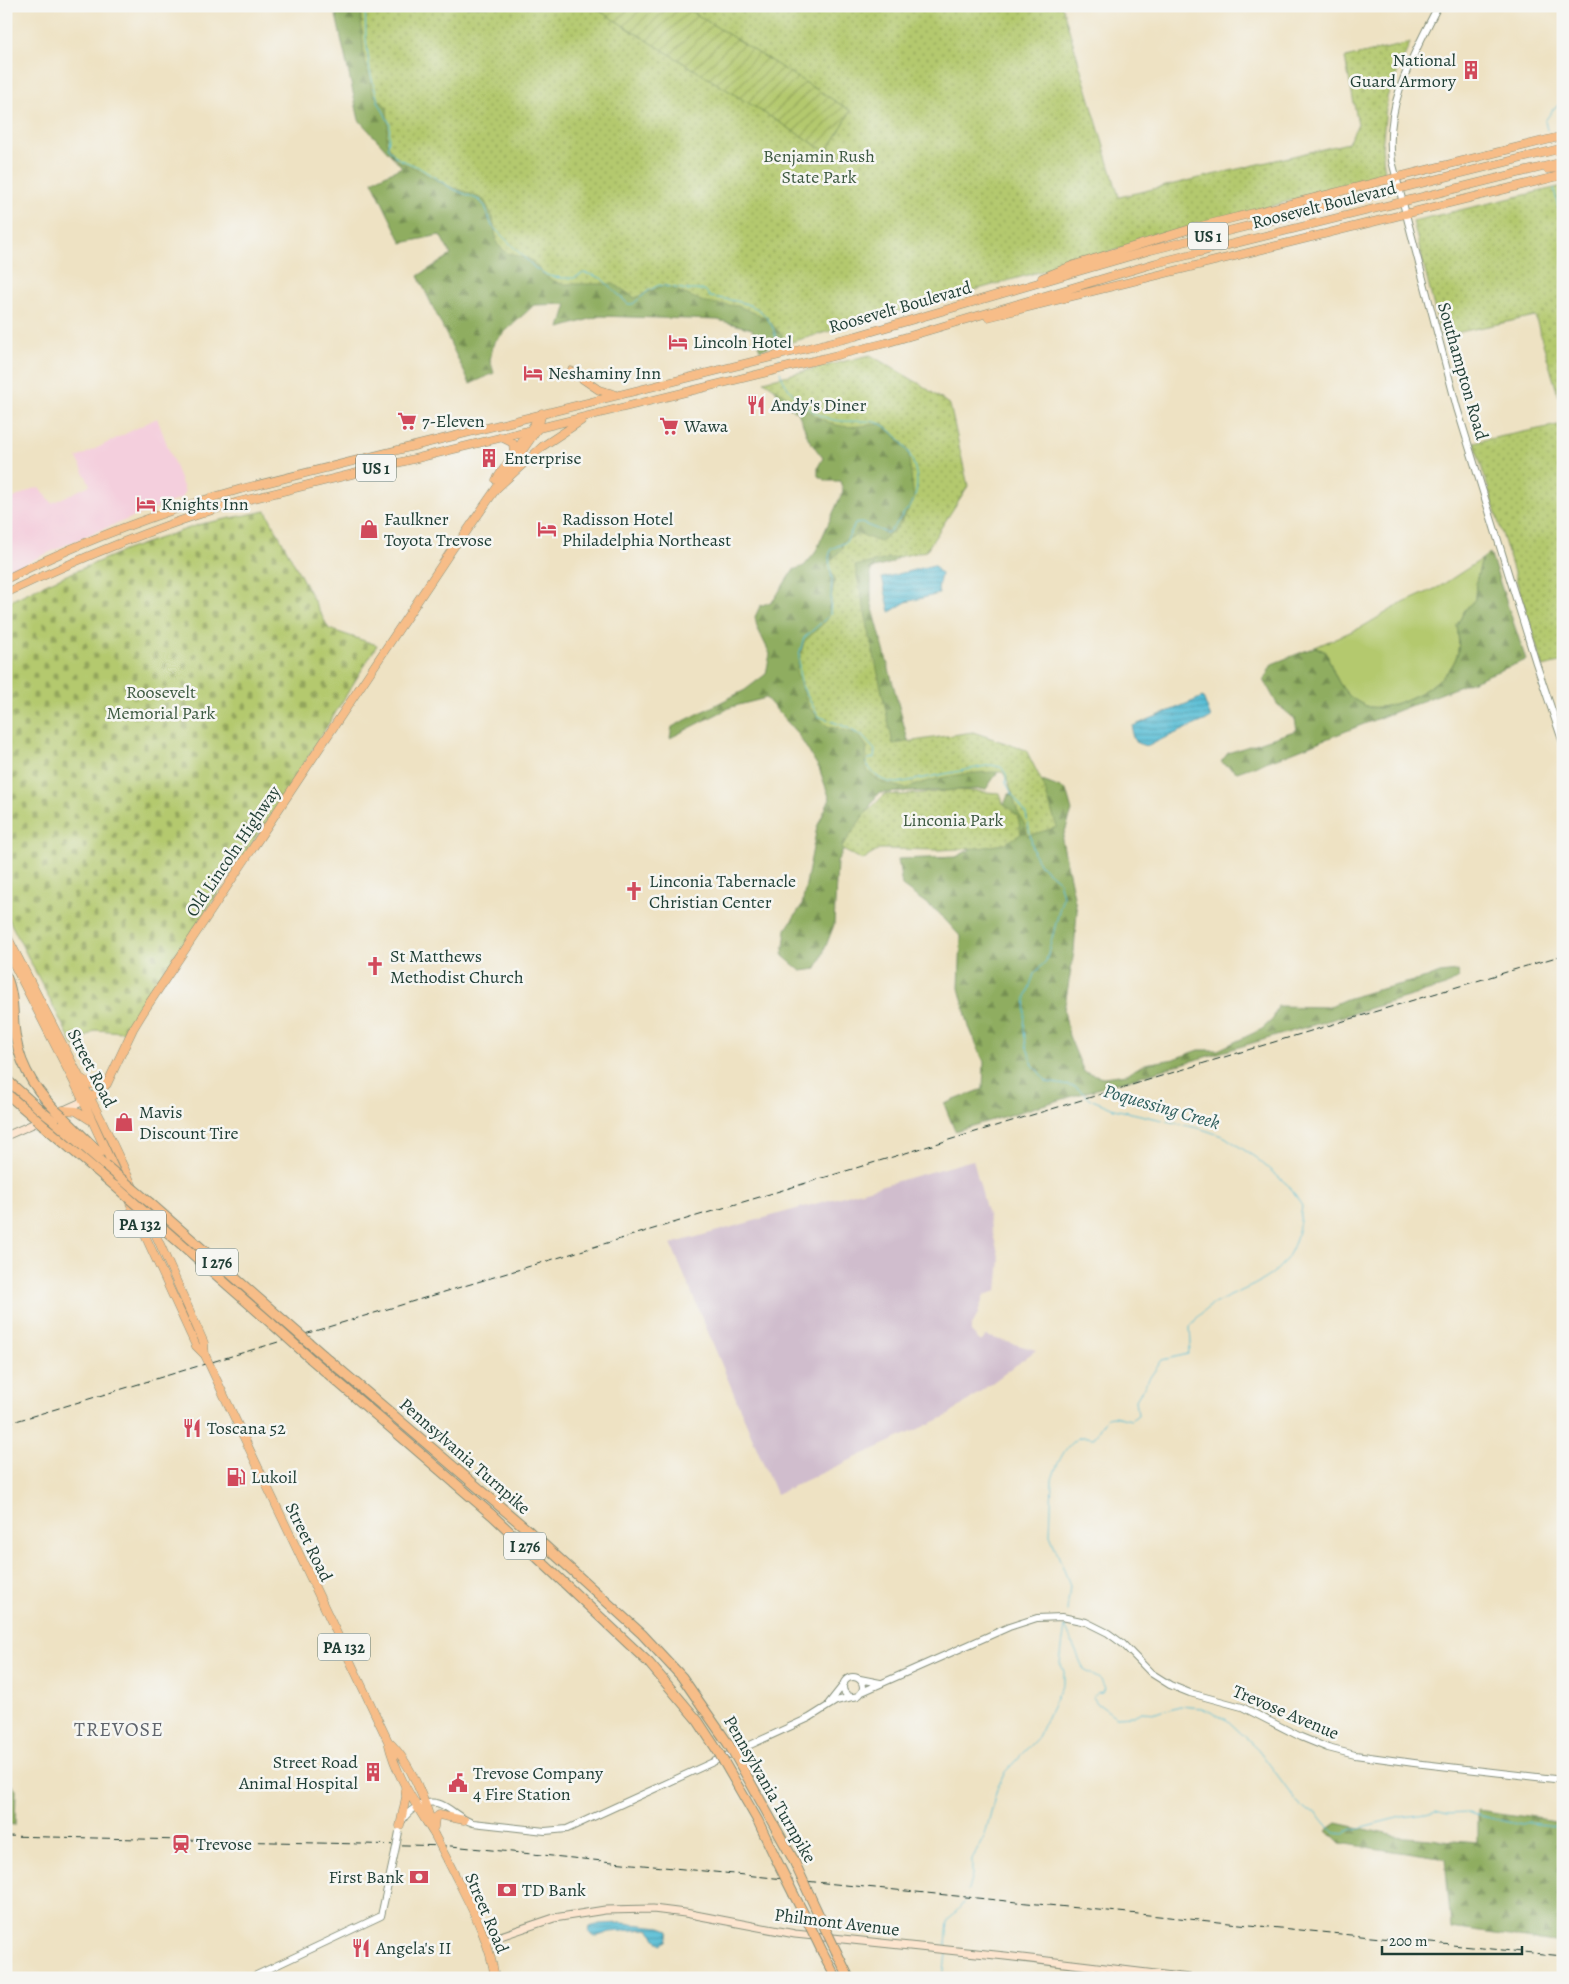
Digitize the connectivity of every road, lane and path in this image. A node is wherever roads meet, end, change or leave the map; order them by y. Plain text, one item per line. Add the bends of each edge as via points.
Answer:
1 (1438, 6) edge
2 (1563, 138) edge
3 (1563, 148) edge
4 (1528, 156) junction
5 (1563, 162) edge
6 (1563, 168) edge
7 (1532, 169) junction
8 (1563, 175) edge
9 (1395, 177) junction
10 (1398, 188) junction
11 (1402, 201) junction
12 (1405, 214) junction
13 (1019, 287) junction
14 (950, 324) junction
15 (570, 371) dead end
16 (621, 394) junction
17 (542, 413) junction
18 (590, 416) junction
19 (534, 429) junction
20 (501, 437) junction
21 (514, 453) junction
22 (497, 488) junction
23 (455, 544) junction
24 (6, 579) edge
25 (6, 592) edge
26 (1563, 743) edge
27 (6, 934) edge
28 (6, 950) edge
29 (6, 976) edge
30 (79, 1076) junction
31 (111, 1078) junction
32 (6, 1080) edge
33 (6, 1093) edge
34 (87, 1099) junction
35 (59, 1115) junction
36 (96, 1128) junction
37 (6, 1136) edge
38 (205, 1355) junction
39 (860, 1680) junction
40 (883, 1683) junction
41 (844, 1684) junction
42 (862, 1692) junction
43 (852, 1697) junction
44 (826, 1706) junction
45 (388, 1741) junction
46 (1563, 1780) edge
47 (404, 1781) junction
48 (426, 1803) junction
49 (417, 1806) junction
50 (464, 1820) junction
51 (399, 1829) junction
52 (434, 1834) junction
53 (486, 1941) junction
54 (250, 1978) edge
55 (495, 1978) edge
56 (836, 1978) edge
57 (849, 1978) edge
58 (1189, 1978) edge

1 - 9 street, Southampton Road via 1405,74 1394,105 1390,146
2 - 4 main road
2 - 9 main road, Roosevelt Boulevard / US 1
3 - 4 main road, Roosevelt Boulevard / US 1
4 - 10 main road, Roosevelt Boulevard / US 1
5 - 7 main road, Roosevelt Boulevard / US 1
6 - 7 main road
7 - 11 main road, Roosevelt Boulevard / US 1
8 - 12 main road, Roosevelt Boulevard / US 1
9 - 10 street, Southampton Road
9 - 13 main road, Roosevelt Boulevard / US 1 via 1172,234 1074,265
10 - 11 street, Southampton Road
10 - 13 main road, Roosevelt Boulevard / US 1 via 1172,244
11 - 12 street, Southampton Road
11 - 14 main road, Roosevelt Boulevard / US 1 via 1156,263
12 - 14 main road, Roosevelt Boulevard / US 1
12 - 26 street, Southampton Road via 1457,408
13 - 16 main road, Roosevelt Boulevard / US 1 via 882,329
14 - 18 main road, Roosevelt Boulevard / US 1
15 - 16 main road via 600,390
16 - 17 main road, US 1
17 - 19 main road, Old Lincoln Highway
17 - 24 main road, US 1 via 204,500 109,533
18 - 19 main road, US 1
18 - 22 main road via 548,442
19 - 20 main road, US 1
19 - 21 main road, Old Lincoln Highway
19 - 22 main road, Old Lincoln Highway
20 - 21 main road via 512,443
20 - 25 main road, US 1 via 205,512 118,543
21 - 23 main road, Old Lincoln Highway
22 - 23 main road, Old Lincoln Highway
23 - 31 main road, Old Lincoln Highway via 144,1011
27 - 30 main road, Street Road / PA 132
28 - 34 main road, Street Road / PA 132
29 - 35 highway via 12,996 20,1057 30,1080
30 - 31 main road via 97,1085
30 - 34 main road, Street Road / PA 132
31 - 34 main road, Old Lincoln Highway
32 - 35 highway, bridge via 45,1114
33 - 56 highway, Pennsylvania Turnpike / I 276, bridge via 492,1515 649,1663 698,1722 724,1762 758,1821
34 - 35 main road, Old Lincoln Highway
34 - 36 main road, Street Road / PA 132
34 - 38 main road, Street Road / PA 132 via 172,1269 204,1343
35 - 36 main road via 71,1110 82,1113
35 - 37 main road, Old Lincoln Highway
35 - 57 highway, Pennsylvania Turnpike / I 276, bridge via 125,1182 530,1532 642,1634 682,1677 729,1745 793,1859
36 - 38 main road, Street Road / PA 132 via 196,1346
38 - 45 main road, Street Road / PA 132, bridge
39 - 40 street
39 - 41 street via 850,1677
39 - 42 street
40 - 42 street, Trevose Avenue
40 - 46 street, Trevose Avenue via 1019,1623 1062,1617 1086,1622 1112,1635 1145,1668 1170,1685 1242,1707 1328,1748 1355,1755
41 - 43 street via 844,1691
41 - 44 street
42 - 43 street
43 - 44 street
44 - 50 street via 810,1718 573,1827 544,1831
45 - 47 main road, Street Road / PA 132 via 391,1756
45 - 48 main road, Street Road / PA 132 via 400,1751
47 - 49 main road, Street Road / PA 132
47 - 51 main road via 406,1797
48 - 49 street
48 - 50 street via 440,1804
48 - 52 main road, Street Road / PA 132
49 - 51 street via 405,1816
49 - 52 main road, Street Road / PA 132
50 - 52 main road via 438,1816
51 - 54 street, bridge via 381,1916
52 - 53 main road, Street Road / PA 132, bridge
53 - 55 main road, Street Road / PA 132
53 - 58 main road, Philmont Avenue via 554,1918 605,1910 653,1909 795,1934

